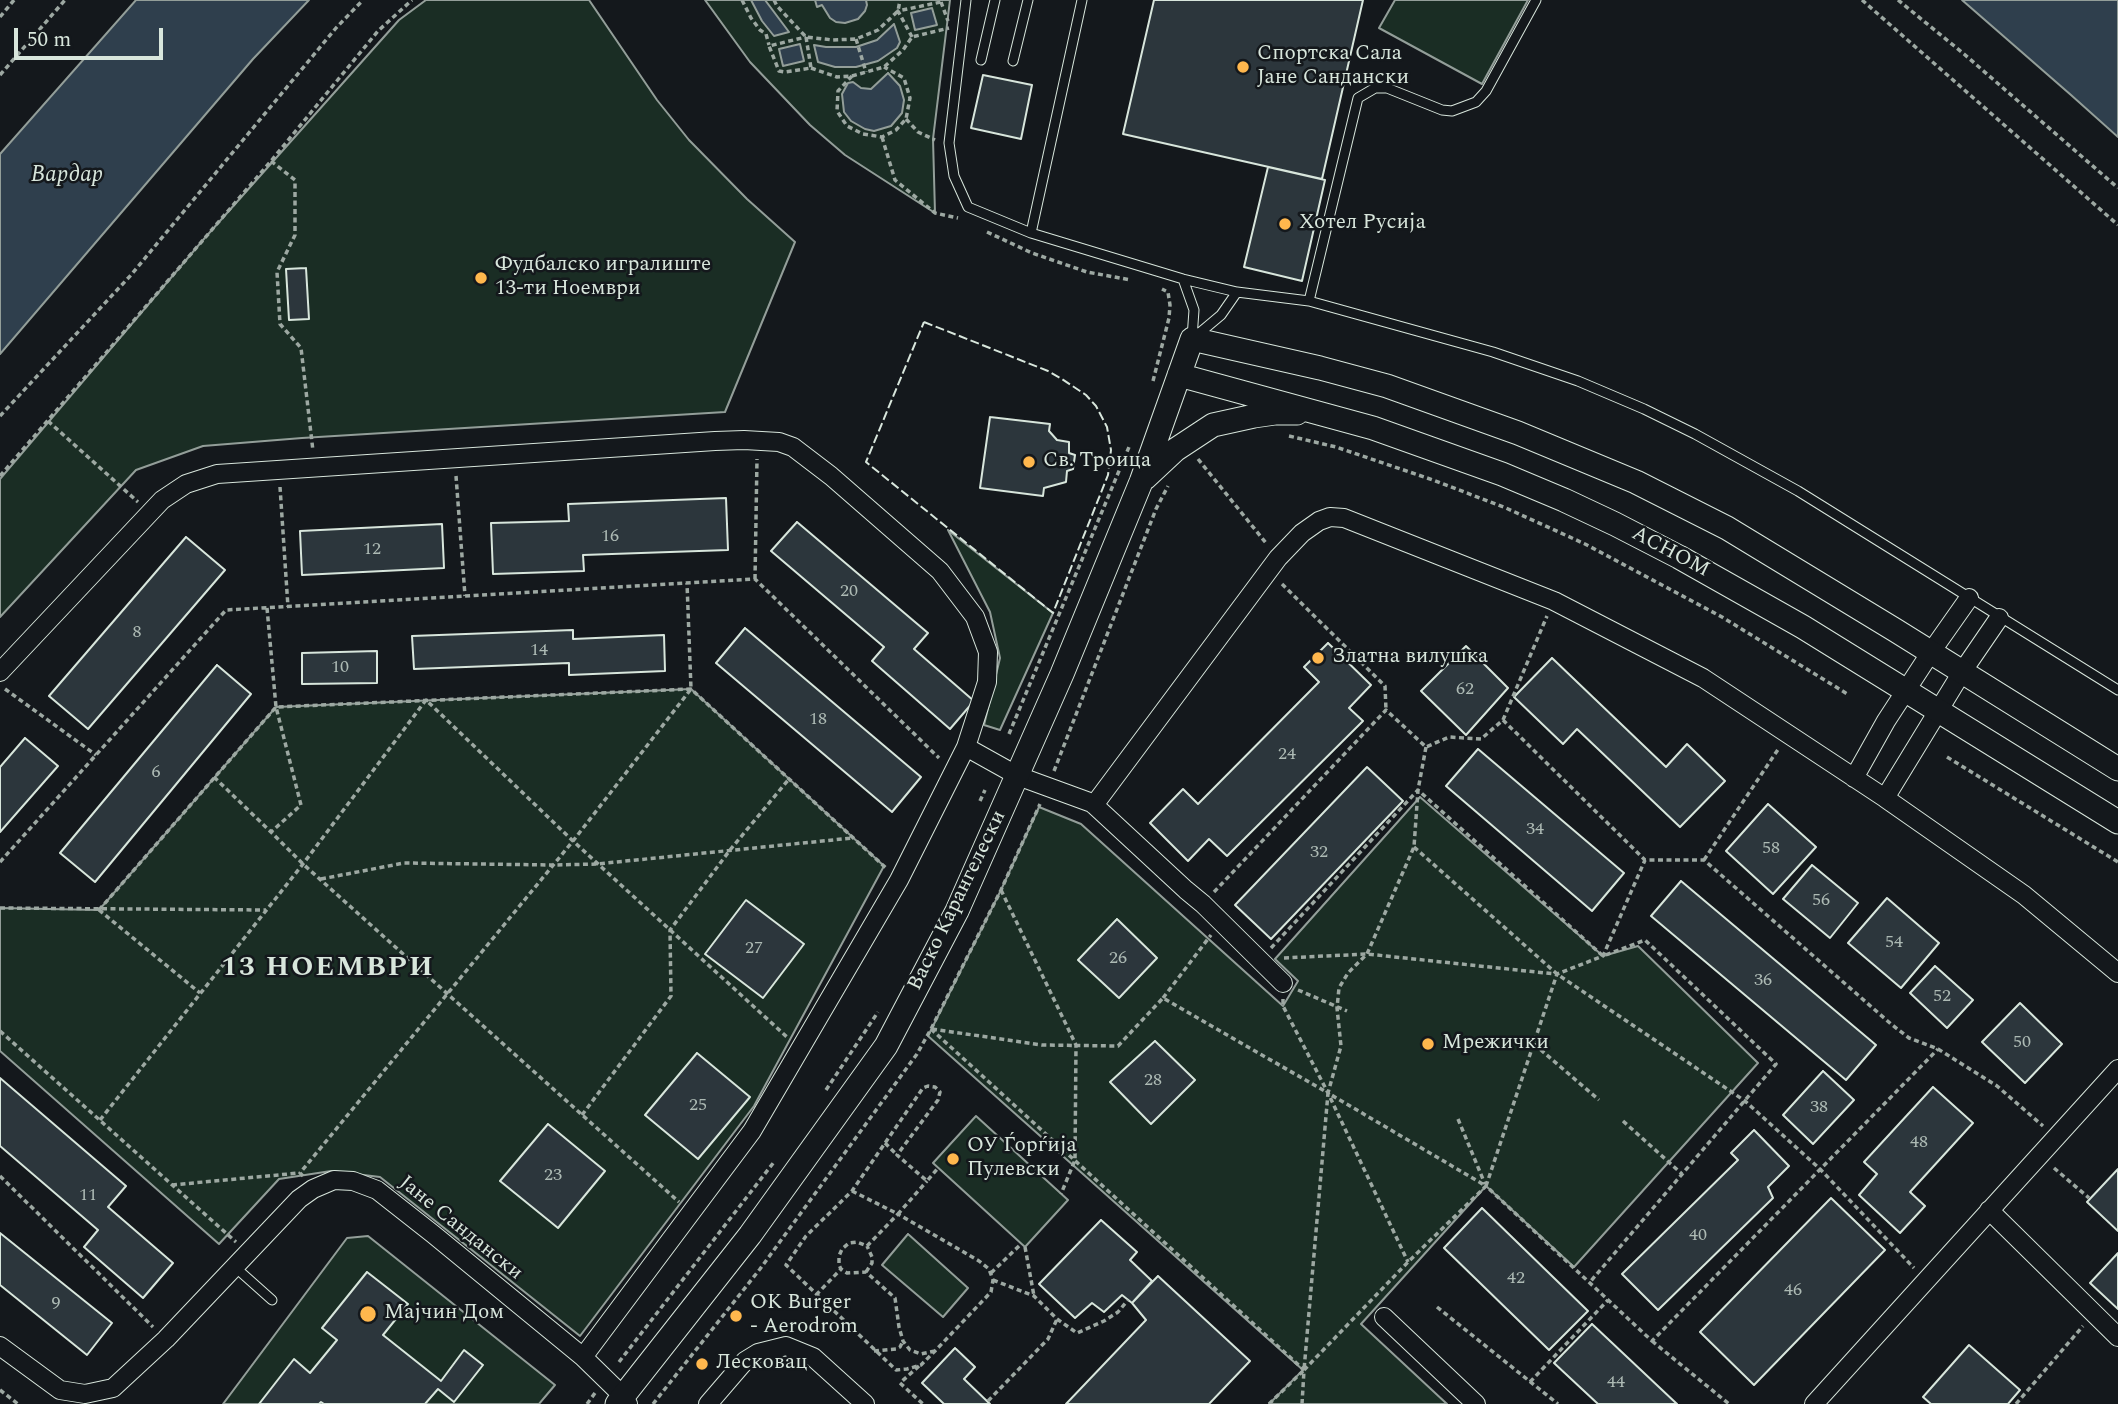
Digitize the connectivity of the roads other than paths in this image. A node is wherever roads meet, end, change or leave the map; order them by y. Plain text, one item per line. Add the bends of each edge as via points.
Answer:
1 (966, 0) edge
2 (995, 0) edge
3 (1028, 0) edge
4 (1082, 0) edge
5 (1536, 0) edge
6 (981, 60) dead end
7 (1013, 61) dead end
8 (1031, 233) junction
9 (1183, 279) junction
10 (1237, 292) junction
11 (1309, 301) junction
12 (1192, 339) junction
13 (1179, 375) junction
14 (1335, 416) junction
15 (1141, 482) junction
16 (1969, 598) junction
17 (1999, 618) junction
18 (1931, 652) junction
19 (0, 672) edge
20 (1962, 672) junction
21 (2118, 690) edge
22 (1905, 692) junction
23 (1938, 712) junction
24 (966, 747) junction
25 (2118, 769) edge
26 (1018, 776) junction
27 (1854, 778) junction
28 (1885, 798) junction
29 (1094, 805) junction
30 (2118, 822) edge
31 (2118, 973) edge
32 (1283, 983) road end
33 (2118, 1069) edge
34 (1989, 1210) junction
35 (234, 1267) junction
36 (272, 1300) dead end
37 (1384, 1317) dead end
38 (2118, 1338) edge
39 (0, 1346) edge
40 (583, 1357) junction
41 (67, 1397) edge
42 (623, 1401) edge
43 (708, 1404) edge
44 (865, 1404) edge
45 (1476, 1404) edge
46 (1814, 1404) edge

1 - 8 lane via 949,142 954,176 968,207
2 - 6 lane
3 - 7 lane
4 - 8 lane
5 - 11 lane via 1476,102 1442,110 1387,88 1375,88 1359,98
8 - 9 lane
9 - 10 lane
9 - 12 lane via 1194,310
10 - 11 lane
10 - 12 lane via 1221,315
11 - 16 lane via 1493,352 1644,409 1798,491
12 - 13 street, Васко Карангелески
12 - 18 street via 1387,386 1581,458 1727,528
13 - 14 street, АСНОМ
13 - 15 street, Васко Карангелески
14 - 15 street via 1275,413 1213,425 1175,450
14 - 22 street, АСНОМ via 1502,474 1615,524 1729,584
15 - 26 street, Васко Карангелески
16 - 17 lane
16 - 18 street
17 - 20 street
17 - 21 lane
18 - 20 street
18 - 22 street
19 - 24 street via 162,500 186,484 217,474 757,440 793,447 831,476 940,571 975,617 988,652 987,682
20 - 23 street
20 - 25 street
22 - 23 street, АСНОМ
22 - 27 street
23 - 28 street
23 - 30 street, АСНОМ
24 - 26 street
24 - 40 street via 899,880 752,1131
26 - 29 street
26 - 42 street, Васко Карангелески via 957,911 886,1046
27 - 28 street
27 - 29 street via 1703,678 1554,601 1344,518 1330,517 1302,533 1273,564
28 - 31 street via 2024,895
29 - 32 street
33 - 34 street
34 - 38 street
34 - 46 street
35 - 36 lane
35 - 40 street, Јане Сандански via 299,1199 334,1180 353,1181 377,1191
35 - 41 street, Јане Сандански via 113,1388
37 - 45 street
39 - 41 street
40 - 42 street, Јане Сандански
43 - 44 street via 745,1361 786,1346 813,1357

